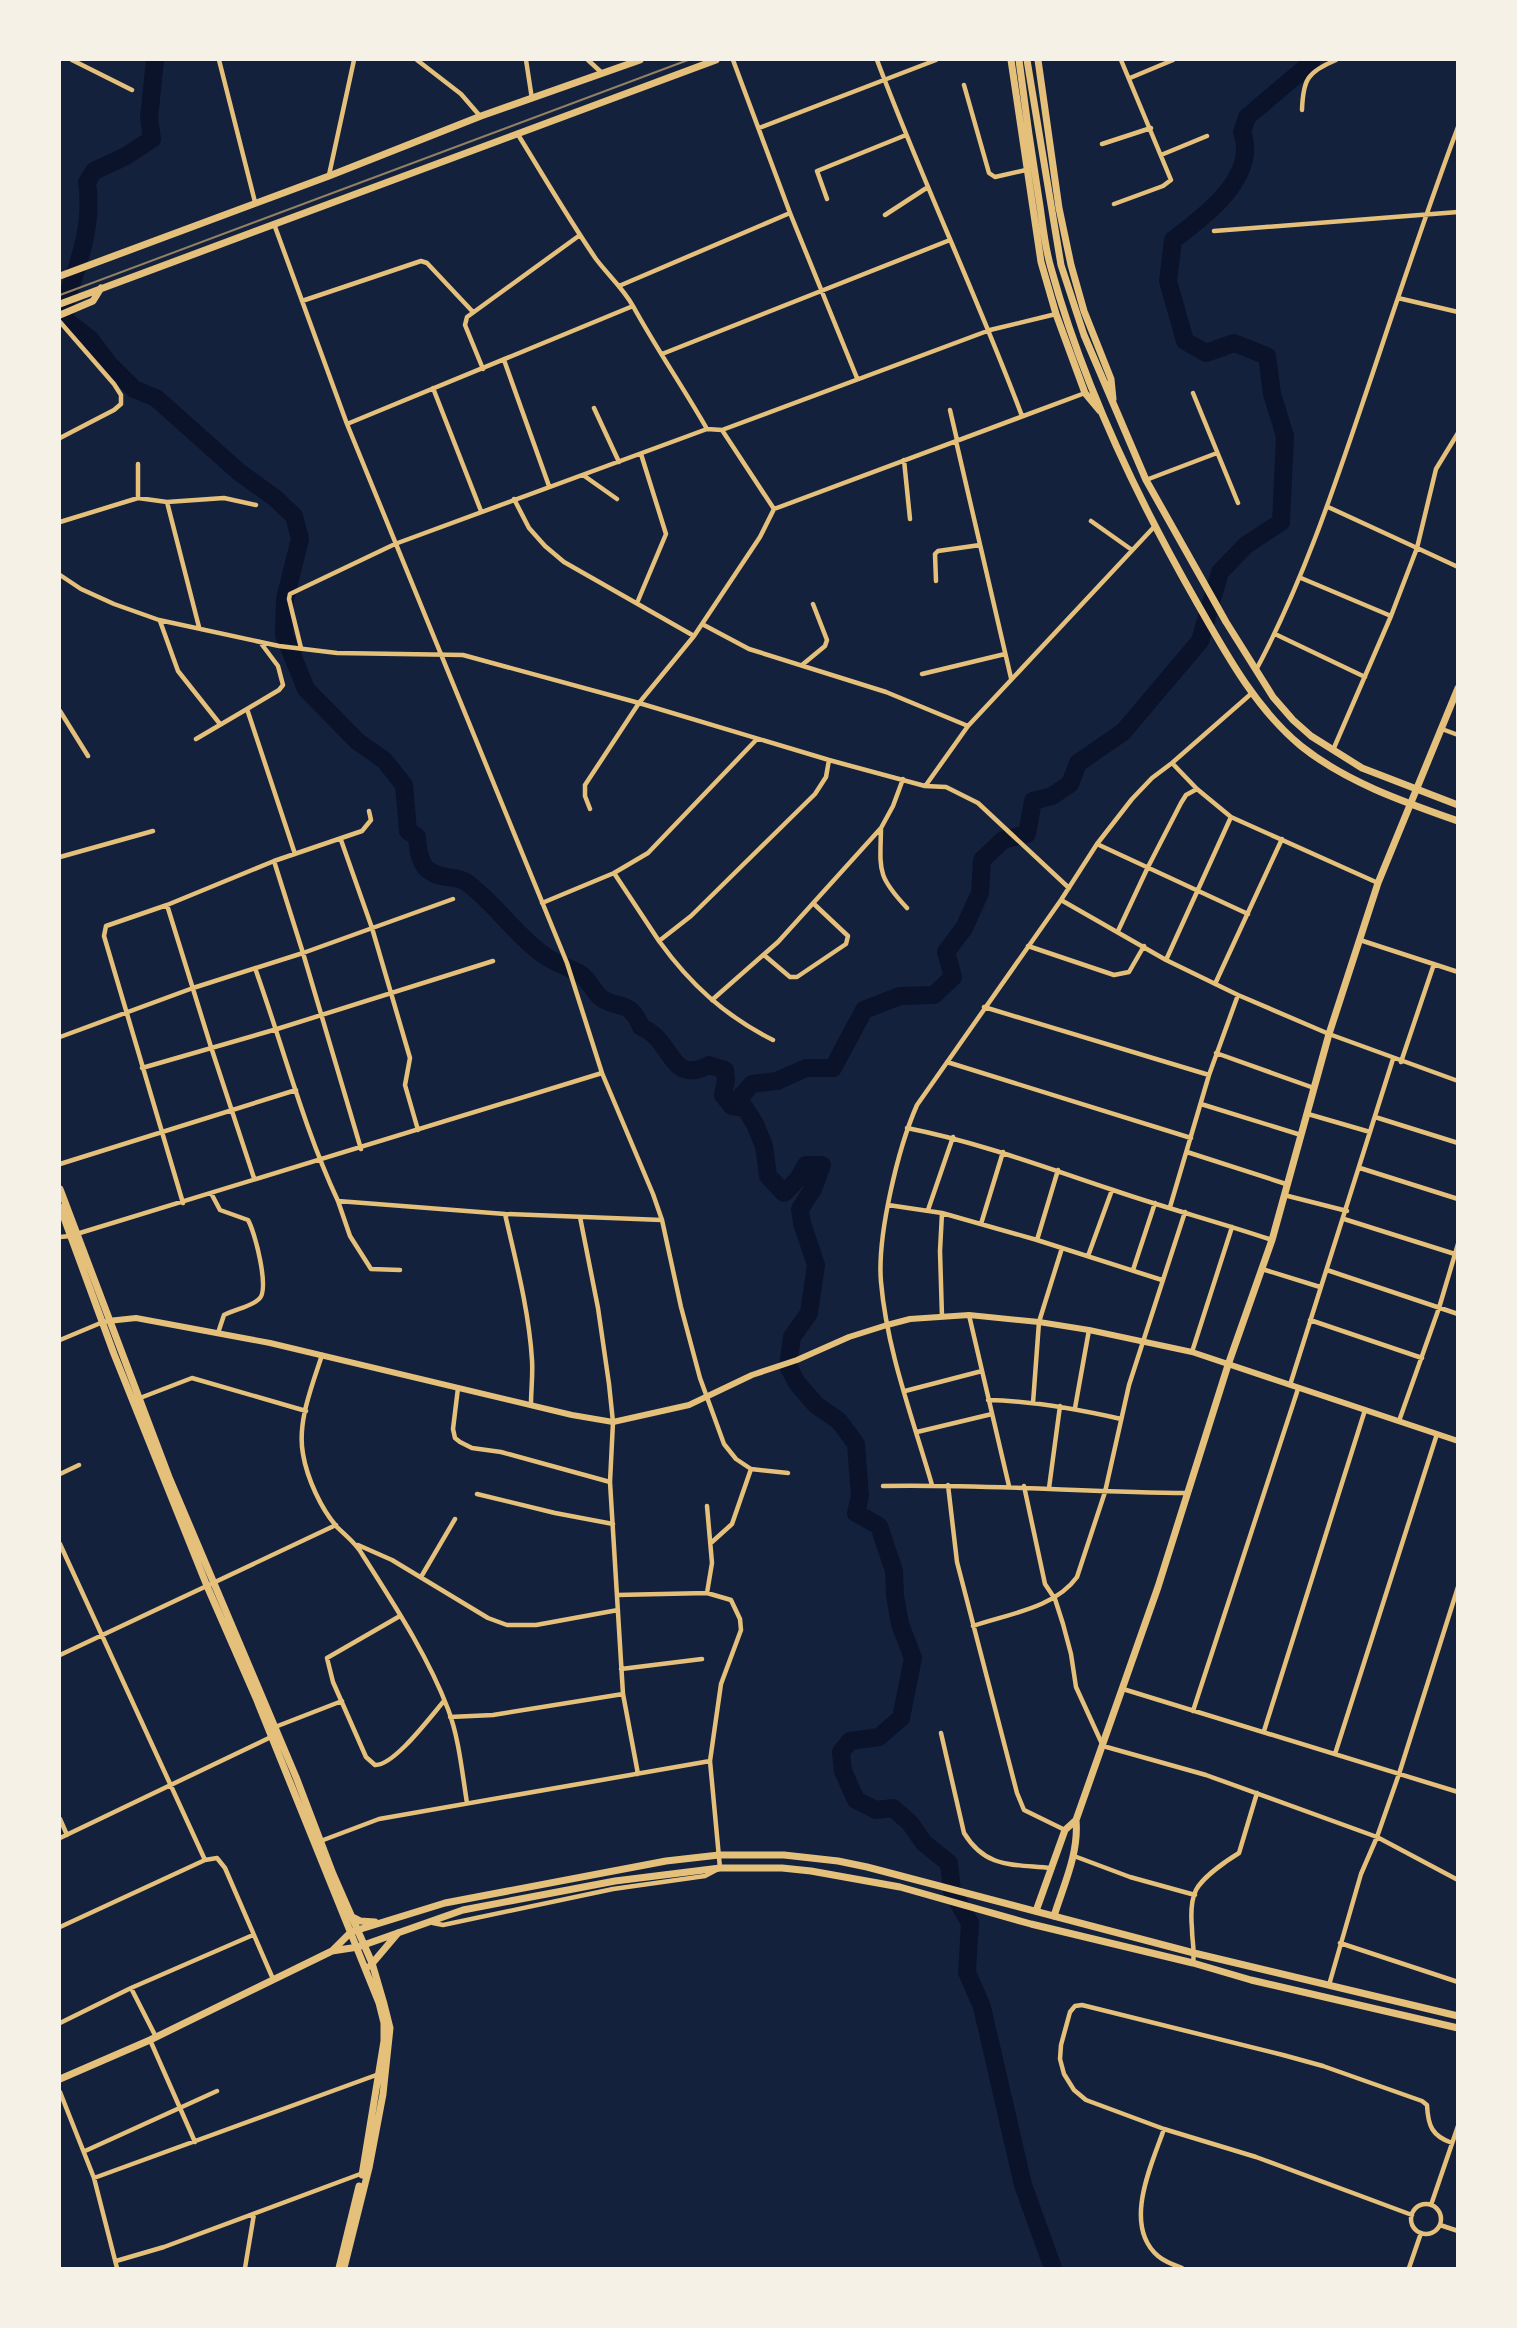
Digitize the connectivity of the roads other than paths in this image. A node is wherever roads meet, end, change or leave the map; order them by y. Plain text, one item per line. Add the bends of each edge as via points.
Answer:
1 (72, 60) edge
2 (219, 60) edge
3 (354, 60) edge
4 (417, 60) edge
5 (526, 60) edge
6 (588, 60) edge
7 (640, 60) edge
8 (716, 60) edge
9 (733, 60) edge
10 (877, 60) edge
11 (936, 60) edge
12 (1011, 60) edge
13 (1018, 60) edge
14 (1027, 60) edge
15 (1038, 60) edge
16 (1121, 60) edge
17 (1173, 60) edge
18 (1336, 60) edge
19 (603, 73) junction
20 (1129, 78) junction
21 (885, 80) junction
22 (964, 85) dead end
23 (132, 90) dead end
24 (532, 99) junction
25 (1302, 110) dead end
26 (481, 116) junction
27 (1458, 127) edge
28 (759, 128) junction
29 (1151, 128) junction
30 (517, 133) junction
31 (905, 135) junction
32 (1208, 136) dead end
33 (1102, 144) dead end
34 (1161, 155) junction
35 (1026, 170) junction
36 (328, 176) junction
37 (928, 187) junction
38 (827, 199) dead end
39 (255, 202) junction
40 (1114, 204) dead end
41 (1458, 212) edge
42 (790, 213) junction
43 (1426, 214) junction
44 (885, 215) dead end
45 (274, 225) junction
46 (1213, 231) dead end
47 (580, 235) junction
48 (950, 240) junction
49 (60, 276) edge
50 (619, 286) junction
51 (101, 288) junction
52 (822, 292) junction
53 (1398, 298) junction
54 (302, 301) junction
55 (60, 304) edge
56 (633, 306) junction
57 (473, 312) junction
58 (1458, 312) edge
59 (1056, 314) junction
60 (60, 315) edge
61 (60, 322) edge
62 (990, 330) junction
63 (662, 354) junction
64 (504, 359) junction
65 (483, 369) junction
66 (858, 378) junction
67 (433, 388) junction
68 (1085, 393) junction
69 (1193, 393) dead end
70 (1114, 406) junction
71 (593, 408) dead end
72 (950, 410) dead end
73 (1102, 413) junction
74 (1022, 416) junction
75 (347, 424) junction
76 (707, 429) junction
77 (722, 429) junction
78 (1458, 433) edge
79 (60, 438) edge
80 (957, 441) junction
81 (1217, 453) junction
82 (641, 454) junction
83 (904, 460) junction
84 (619, 462) junction
85 (138, 464) dead end
86 (582, 475) junction
87 (1146, 480) junction
88 (549, 486) junction
89 (138, 498) junction
90 (514, 499) junction
91 (617, 499) dead end
92 (167, 502) junction
93 (1238, 503) dead end
94 (256, 505) dead end
95 (1328, 507) junction
96 (774, 509) junction
97 (481, 511) junction
98 (910, 519) dead end
99 (1090, 521) dead end
100 (60, 522) edge
101 (1154, 527) junction
102 (395, 544) junction
103 (980, 545) junction
104 (1417, 548) junction
105 (1132, 550) junction
106 (1458, 567) edge
107 (60, 575) edge
108 (1300, 578) junction
109 (936, 581) dead end
110 (1208, 590) junction
111 (1194, 598) junction
112 (637, 603) junction
113 (813, 604) dead end
114 (1391, 616) junction
115 (159, 620) junction
116 (702, 624) junction
117 (199, 627) junction
118 (1275, 634) junction
119 (694, 636) junction
120 (260, 642) junction
121 (301, 648) junction
122 (441, 653) junction
123 (1005, 654) junction
124 (802, 665) junction
125 (1255, 671) junction
126 (922, 674) dead end
127 (1365, 677) junction
128 (1011, 678) junction
129 (1458, 688) edge
130 (1252, 692) junction
131 (639, 703) junction
132 (247, 709) junction
133 (60, 711) edge
134 (220, 724) junction
135 (968, 726) junction
136 (1441, 729) junction
137 (1458, 735) edge
138 (196, 739) dead end
139 (757, 739) junction
140 (1333, 751) junction
141 (88, 755) dead end
142 (829, 760) junction
143 (1172, 763) junction
144 (903, 779) junction
145 (925, 786) junction
146 (1197, 789) junction
147 (1415, 789) junction
148 (1410, 804) junction
149 (1458, 804) edge
150 (590, 809) dead end
151 (369, 811) dead end
152 (1231, 817) junction
153 (1458, 821) edge
154 (881, 828) junction
155 (153, 831) dead end
156 (1282, 839) junction
157 (341, 840) junction
158 (1097, 844) junction
159 (295, 854) junction
160 (60, 857) edge
161 (274, 861) junction
162 (1148, 867) junction
163 (614, 873) junction
164 (1378, 883) junction
165 (1069, 888) junction
166 (1197, 890) junction
167 (453, 900) dead end
168 (1061, 900) junction
169 (542, 903) junction
170 (814, 904) junction
171 (167, 905) junction
172 (907, 908) dead end
173 (1248, 914) junction
174 (372, 928) junction
175 (1118, 931) junction
176 (659, 940) junction
177 (1359, 940) junction
178 (1028, 946) junction
179 (1144, 946) junction
180 (303, 953) junction
181 (764, 955) junction
182 (1166, 960) junction
183 (493, 961) dead end
184 (1434, 964) junction
185 (255, 968) junction
186 (1458, 972) edge
187 (1215, 984) junction
188 (193, 988) junction
189 (392, 992) junction
190 (1238, 995) junction
191 (712, 1000) junction
192 (984, 1007) junction
193 (126, 1011) junction
194 (323, 1014) junction
195 (277, 1029) junction
196 (1329, 1034) junction
197 (60, 1037) edge
198 (773, 1040) dead end
199 (211, 1047) junction
200 (1216, 1053) junction
201 (1393, 1059) junction
202 (947, 1062) junction
203 (1401, 1062) junction
204 (142, 1068) junction
205 (603, 1073) junction
206 (1209, 1075) junction
207 (1458, 1081) edge
208 (1315, 1088) junction
209 (296, 1090) junction
210 (1201, 1104) junction
211 (231, 1110) junction
212 (1308, 1114) junction
213 (1374, 1117) junction
214 (907, 1128) junction
215 (418, 1130) junction
216 (160, 1132) junction
217 (1370, 1132) junction
218 (1301, 1135) junction
219 (953, 1137) junction
220 (1191, 1138) junction
221 (1458, 1143) edge
222 (361, 1149) junction
223 (1003, 1152) junction
224 (1187, 1152) junction
225 (319, 1160) junction
226 (60, 1164) edge
227 (1360, 1168) junction
228 (1058, 1170) junction
229 (254, 1178) junction
230 (1286, 1184) junction
231 (60, 1189) edge
232 (1112, 1190) junction
233 (211, 1193) junction
234 (1283, 1194) junction
235 (1458, 1199) edge
236 (338, 1201) junction
237 (183, 1203) junction
238 (1155, 1203) junction
239 (888, 1205) junction
240 (60, 1207) edge
241 (1170, 1207) junction
242 (928, 1210) junction
243 (1347, 1211) junction
244 (1185, 1212) junction
245 (942, 1213) junction
246 (505, 1214) junction
247 (580, 1217) junction
248 (1345, 1219) junction
249 (663, 1220) junction
250 (981, 1224) junction
251 (1232, 1227) junction
252 (73, 1235) junction
253 (60, 1237) edge
254 (1037, 1240) junction
255 (1272, 1240) junction
256 (1458, 1244) edge
257 (1062, 1248) junction
258 (1456, 1255) edge
259 (1088, 1256) junction
260 (1261, 1268) junction
261 (400, 1270) dead end
262 (1133, 1270) junction
263 (1327, 1270) junction
264 (1162, 1280) junction
265 (1320, 1287) junction
266 (1439, 1308) junction
267 (1458, 1314) edge
268 (968, 1315) junction
269 (943, 1317) junction
270 (1310, 1320) junction
271 (106, 1321) junction
272 (1040, 1322) junction
273 (887, 1325) junction
274 (1089, 1330) junction
275 (218, 1333) junction
276 (60, 1340) edge
277 (1143, 1341) junction
278 (1192, 1352) junction
279 (322, 1354) junction
280 (1422, 1358) junction
281 (1228, 1365) junction
282 (982, 1371) junction
283 (1290, 1386) junction
284 (458, 1388) junction
285 (1298, 1389) junction
286 (905, 1391) junction
287 (708, 1397) junction
288 (136, 1400) junction
289 (988, 1400) junction
290 (1033, 1403) junction
291 (531, 1404) junction
292 (1060, 1406) junction
293 (1074, 1408) junction
294 (1365, 1410) junction
295 (306, 1411) junction
296 (992, 1414) junction
297 (1121, 1419) junction
298 (1399, 1420) junction
299 (613, 1422) junction
300 (917, 1432) junction
301 (1437, 1434) junction
302 (1457, 1440) edge
303 (79, 1465) dead end
304 (751, 1469) junction
305 (788, 1473) dead end
306 (60, 1474) edge
307 (610, 1482) junction
308 (932, 1485) junction
309 (948, 1485) junction
310 (883, 1486) dead end
311 (1009, 1486) junction
312 (1024, 1486) junction
313 (1049, 1488) junction
314 (1105, 1492) junction
315 (1188, 1493) junction
316 (477, 1494) dead end
317 (707, 1506) dead end
318 (455, 1519) dead end
319 (613, 1524) junction
320 (336, 1525) junction
321 (712, 1543) junction
322 (60, 1544) edge
323 (357, 1545) junction
324 (421, 1577) junction
325 (211, 1584) junction
326 (1457, 1588) edge
327 (708, 1593) junction
328 (617, 1595) junction
329 (1055, 1599) junction
330 (618, 1610) junction
331 (400, 1616) junction
332 (973, 1626) junction
333 (102, 1634) junction
334 (60, 1655) edge
335 (702, 1659) dead end
336 (621, 1669) junction
337 (1123, 1689) junction
338 (623, 1694) junction
339 (342, 1701) junction
340 (444, 1701) junction
341 (1193, 1711) junction
342 (450, 1717) junction
343 (271, 1731) junction
344 (1264, 1731) junction
345 (941, 1733) dead end
346 (1103, 1746) junction
347 (1335, 1754) junction
348 (710, 1762) junction
349 (638, 1774) junction
350 (1399, 1774) junction
351 (172, 1787) junction
352 (1458, 1792) edge
353 (1257, 1793) junction
354 (467, 1803) junction
355 (60, 1819) edge
356 (1076, 1820) junction
357 (1065, 1830) junction
358 (67, 1835) junction
359 (1377, 1837) junction
360 (60, 1838) edge
361 (317, 1843) junction
362 (719, 1855) junction
363 (1074, 1856) junction
364 (205, 1860) junction
365 (720, 1868) junction
366 (1051, 1868) junction
367 (1458, 1880) edge
368 (1195, 1895) junction
369 (341, 1910) junction
370 (1036, 1912) junction
371 (1054, 1916) junction
372 (350, 1917) junction
373 (383, 1922) junction
374 (60, 1927) edge
375 (354, 1931) junction
376 (400, 1931) junction
377 (253, 1935) junction
378 (1340, 1942) junction
379 (361, 1946) junction
380 (332, 1951) junction
381 (1194, 1953) junction
382 (1193, 1963) junction
383 (370, 1967) junction
384 (273, 1979) junction
385 (1458, 1982) edge
386 (1328, 1986) junction
387 (131, 1988) junction
388 (1458, 2016) edge
389 (60, 2023) edge
390 (1458, 2028) edge
391 (153, 2039) junction
392 (380, 2074) junction
393 (60, 2079) edge
394 (216, 2091) dead end
395 (60, 2092) edge
396 (180, 2108) junction
397 (1458, 2126) edge
398 (1164, 2129) junction
399 (195, 2142) junction
400 (1452, 2143) junction
401 (85, 2151) junction
402 (363, 2173) junction
403 (94, 2178) junction
404 (1431, 2205) junction
405 (254, 2213) junction
406 (1412, 2215) junction
407 (1440, 2225) junction
408 (1458, 2231) edge
409 (1421, 2233) junction
410 (116, 2261) junction
411 (117, 2269) edge
412 (245, 2269) edge
413 (341, 2269) edge
414 (1182, 2269) edge
415 (1409, 2269) edge

1 - 23 street
2 - 39 street
3 - 36 street
4 - 26 street
5 - 24 street
6 - 19 street
7 - 19 main road
8 - 30 main road
9 - 28 street
10 - 21 street
11 - 21 street
12 - 35 main road
13 - 73 main road via 1051,267
14 - 70 main road via 1061,265
15 - 70 main road via 1071,265 1111,379
16 - 20 street
17 - 20 street
18 - 25 street via 1307,80
19 - 24 main road
20 - 29 street
21 - 28 street
21 - 31 street
22 - 35 street via 989,173 995,177
24 - 26 main road
26 - 36 main road
27 - 43 street
28 - 42 street
29 - 33 street
29 - 34 street
30 - 45 main road
30 - 47 street
31 - 37 street
31 - 38 street via 817,170
32 - 34 street
34 - 40 street via 1170,183
35 - 59 main road via 1041,262
36 - 39 main road
37 - 44 street
37 - 48 street
39 - 49 main road
41 - 43 street
42 - 50 street
42 - 52 street
43 - 46 street
43 - 53 street
45 - 51 main road
45 - 54 street
47 - 50 street
47 - 57 street
48 - 52 street
48 - 62 street
50 - 56 street
51 - 55 main road
51 - 60 main road via 93,301
52 - 63 street
52 - 66 street
53 - 58 street
53 - 95 street
54 - 57 street via 421,261
54 - 75 street
56 - 63 street
56 - 64 street
57 - 65 street via 466,326
59 - 62 street
59 - 68 main road
61 - 79 street via 114,384 121,404
62 - 66 street
62 - 74 street
63 - 76 street
64 - 65 street
64 - 88 street
65 - 67 street
66 - 77 street
67 - 75 street
67 - 97 street
68 - 73 main road
68 - 74 street
69 - 81 street
70 - 87 main road
71 - 84 street
72 - 80 street
73 - 101 main road
74 - 80 street
75 - 102 street
76 - 77 street
76 - 82 street
77 - 96 street
78 - 104 street via 1436,469
80 - 83 street
80 - 103 street
81 - 87 street
81 - 93 street
82 - 84 street
82 - 112 street via 666,534
83 - 96 street
83 - 98 street
84 - 86 street
85 - 89 street
86 - 88 street
86 - 91 street
87 - 110 main road
88 - 90 street
89 - 92 street
89 - 100 street
90 - 97 street
90 - 112 street via 544,546
92 - 94 street via 224,498
92 - 117 street
95 - 104 street
95 - 108 street
96 - 116 street via 761,537
97 - 102 street
99 - 105 street
101 - 105 street
101 - 111 main road
102 - 121 street via 290,594
102 - 122 street
103 - 109 street via 935,554
103 - 123 street
104 - 106 street
104 - 114 street
105 - 128 street
107 - 115 street via 81,589
108 - 114 street
108 - 118 street
110 - 111 main road
110 - 125 main road
111 - 130 main road
112 - 119 street
113 - 124 street via 827,639
114 - 127 street
115 - 117 street
115 - 134 street via 178,671
116 - 119 street
116 - 124 street via 749,649
117 - 120 street
118 - 125 street
118 - 127 street
119 - 131 street
120 - 121 street
120 - 132 street via 278,666 283,685
121 - 122 street via 337,653
122 - 131 street
122 - 169 street
123 - 126 street
123 - 128 street
124 - 135 street via 886,692
125 - 140 main road via 1293,720
127 - 140 street
128 - 135 street
129 - 136 main road
130 - 143 street
130 - 148 main road via 1300,745 1327,764
131 - 139 street
131 - 150 street via 585,785
132 - 134 street
132 - 159 street
133 - 141 street
134 - 138 street
135 - 145 street
136 - 137 street
136 - 147 main road
139 - 142 street
139 - 163 street via 648,853
140 - 147 main road
142 - 144 street
142 - 176 street via 826,777 815,794 691,916
143 - 146 street
143 - 158 street via 1145,784
144 - 145 street
144 - 154 street
145 - 165 street via 946,787 978,803
146 - 152 street
146 - 162 street via 1181,803
147 - 148 main road
147 - 149 main road
148 - 153 main road
148 - 164 main road
151 - 157 street via 369,825
152 - 156 street
152 - 166 street
154 - 170 street
154 - 172 street via 883,878
155 - 160 street
156 - 164 street
156 - 173 street
157 - 159 street
157 - 174 street
158 - 162 street
158 - 165 street
159 - 161 street
161 - 171 street
161 - 180 street
162 - 166 street
162 - 175 street
163 - 169 street
163 - 176 street
164 - 177 main road
165 - 168 street
166 - 173 street
166 - 182 street
167 - 174 street
168 - 175 street
168 - 178 street
169 - 205 street via 575,984
170 - 181 street
170 - 181 street via 848,936 846,944 797,977 790,977
171 - 188 street
171 - 193 street via 103,930
173 - 187 street
174 - 180 street
174 - 189 street
175 - 179 street
176 - 191 street via 681,971
177 - 184 street
177 - 196 main road
178 - 179 street via 1114,975 1129,972
178 - 192 street
179 - 182 street
180 - 185 street
180 - 194 street
181 - 191 street
182 - 187 street
183 - 189 street
184 - 186 street
184 - 203 street
185 - 188 street
185 - 195 street
187 - 190 street
188 - 193 street
188 - 199 street
189 - 194 street
189 - 215 street via 410,1058 405,1085
190 - 196 street
190 - 200 street
191 - 198 street
192 - 202 street
192 - 206 street
193 - 197 street
193 - 204 street
194 - 195 street
194 - 222 street
195 - 199 street
195 - 209 street
196 - 201 street
196 - 208 main road
199 - 204 street
199 - 211 street
200 - 206 street
200 - 208 street
201 - 203 street
201 - 213 street
202 - 214 street
202 - 220 street
203 - 207 street
204 - 216 street
205 - 215 street
205 - 249 street
206 - 210 street
208 - 212 main road
209 - 211 street
209 - 225 street
210 - 218 street
210 - 220 street
211 - 216 street
211 - 229 street
212 - 217 street
212 - 218 main road
213 - 217 street
213 - 221 street
214 - 219 street
214 - 239 street
215 - 222 street
216 - 226 street
216 - 237 street
217 - 227 street
218 - 230 main road
219 - 223 street
219 - 242 street
220 - 224 street
222 - 225 street
223 - 228 street
223 - 250 street
224 - 230 street
224 - 241 street
225 - 229 street
225 - 236 street
227 - 235 street
227 - 243 street
228 - 232 street
228 - 254 street
229 - 233 street
230 - 234 main road
231 - 252 main road
232 - 238 street
232 - 259 street
233 - 237 street
233 - 275 street via 220,1210 248,1220 254,1230 264,1290 259,1300 224,1315
234 - 243 street
234 - 255 main road
236 - 246 street
236 - 261 street via 350,1236 371,1269
237 - 252 street
238 - 241 street
238 - 262 street
239 - 242 street
239 - 273 street via 881,1280
240 - 252 main road
241 - 244 street
242 - 245 street
243 - 248 street
244 - 251 street
244 - 264 street
245 - 250 street
245 - 269 street
246 - 247 street
246 - 291 street via 531,1345
247 - 249 street
247 - 299 street
248 - 258 street
248 - 263 street
249 - 287 street via 681,1307
250 - 254 street
251 - 255 street
251 - 278 street
252 - 253 street
252 - 271 main road
254 - 257 street
255 - 260 main road
256 - 258 street
257 - 259 street
257 - 272 street
258 - 266 street
259 - 262 street
260 - 265 street
260 - 281 main road
262 - 264 street
263 - 265 street
263 - 266 street
264 - 277 street
265 - 270 street
266 - 267 street
266 - 280 street
268 - 269 street
268 - 272 street
268 - 282 street
269 - 273 street
270 - 280 street
270 - 283 street
271 - 275 street via 136,1318
271 - 276 street
271 - 288 main road
272 - 274 street
272 - 290 street
273 - 286 street
273 - 287 street via 752,1375
274 - 277 street
274 - 293 street
275 - 279 street
277 - 278 street
277 - 297 street
278 - 281 street
279 - 284 street
279 - 295 street
280 - 298 street
281 - 283 street
281 - 315 main road
282 - 286 street
282 - 289 street
283 - 285 street
284 - 291 street
284 - 307 street via 453,1429 460,1443
285 - 294 street
285 - 341 street
286 - 300 street
287 - 299 street
287 - 304 street via 724,1444
288 - 295 street via 192,1378
288 - 325 main road
289 - 290 street
289 - 296 street
290 - 292 street
291 - 299 street
292 - 293 street
292 - 313 street
293 - 297 street
294 - 298 street
294 - 344 street
295 - 320 street via 304,1458
296 - 300 street
296 - 311 street
297 - 314 street
298 - 301 street
299 - 307 street
300 - 308 street
301 - 302 street
301 - 347 street
303 - 306 street
304 - 305 street
304 - 321 street via 732,1524
307 - 319 street
308 - 309 street
308 - 310 street
309 - 311 street
309 - 332 street via 957,1562
311 - 312 street
312 - 313 street
312 - 329 street via 1045,1584
313 - 314 street
314 - 315 street
314 - 329 street via 1077,1577
315 - 337 main road
316 - 319 street
317 - 321 street
318 - 324 street
319 - 328 street
320 - 323 street
320 - 325 street
321 - 327 street
322 - 333 street
323 - 324 street
323 - 331 street
324 - 330 street via 507,1625 536,1625
325 - 333 street
325 - 343 main road
326 - 350 street
327 - 328 street
327 - 348 street via 731,1600 741,1630 721,1684
328 - 330 street
329 - 332 street
329 - 346 street via 1076,1687
330 - 336 street
331 - 339 street via 327,1658
331 - 340 street
332 - 357 street via 1024,1810
333 - 334 street
333 - 351 street
335 - 336 street
336 - 338 street
337 - 341 street
337 - 346 main road
338 - 342 street
338 - 349 street
339 - 340 street via 366,1757 381,1766
339 - 343 street
340 - 342 street
341 - 344 street
342 - 354 street
343 - 351 street
343 - 361 main road
344 - 347 street
345 - 366 street via 964,1833 973,1847 1004,1865
346 - 353 street
346 - 356 main road
347 - 350 street
348 - 349 street
348 - 362 street
349 - 354 street
350 - 352 street
350 - 359 street
351 - 358 street
351 - 364 street
353 - 359 street
353 - 368 street via 1239,1853 1196,1888
354 - 361 street via 379,1819
355 - 358 street
356 - 357 main road
356 - 363 main road
357 - 366 main road
358 - 360 street
359 - 367 street
359 - 378 street
361 - 369 main road
361 - 372 main road
362 - 365 street
362 - 370 main road via 838,1861
362 - 373 main road via 457,1900
363 - 368 street
363 - 371 main road
364 - 374 street
364 - 377 street via 217,1858 225,1868
365 - 376 main road via 463,1910
365 - 382 main road via 811,1871 900,1888
366 - 370 main road
368 - 381 street
369 - 372 main road
369 - 375 main road
370 - 371 main road
371 - 381 main road
372 - 373 main road
372 - 375 main road
373 - 375 main road
375 - 379 main road
375 - 380 main road
376 - 379 main road
376 - 383 main road
377 - 384 street
377 - 387 street
378 - 385 street
378 - 386 street
379 - 380 main road
379 - 383 main road
380 - 384 main road
381 - 382 street
381 - 386 main road
382 - 390 main road
383 - 392 main road via 384,2023
383 - 413 main road via 390,2028 369,2168
384 - 391 main road
386 - 388 main road
387 - 389 street
387 - 391 street
391 - 393 main road
391 - 396 street
392 - 399 street
392 - 402 main road
394 - 396 street
395 - 401 street
396 - 399 street
396 - 401 street
397 - 400 street
398 - 400 street via 1100,2107 1074,2090 1060,2059 1075,2006 1283,2055 1422,2101 1432,2130
398 - 406 street
398 - 414 street via 1142,2193 1141,2219 1156,2255
399 - 403 street
400 - 404 street
401 - 403 street
402 - 405 street
402 - 413 main road
403 - 410 street
404 - 406 street via 1421,2205
404 - 407 street via 1438,2211
405 - 410 street
405 - 412 street
406 - 409 street via 1413,2226
407 - 408 street
407 - 409 street
409 - 415 street
410 - 411 street

